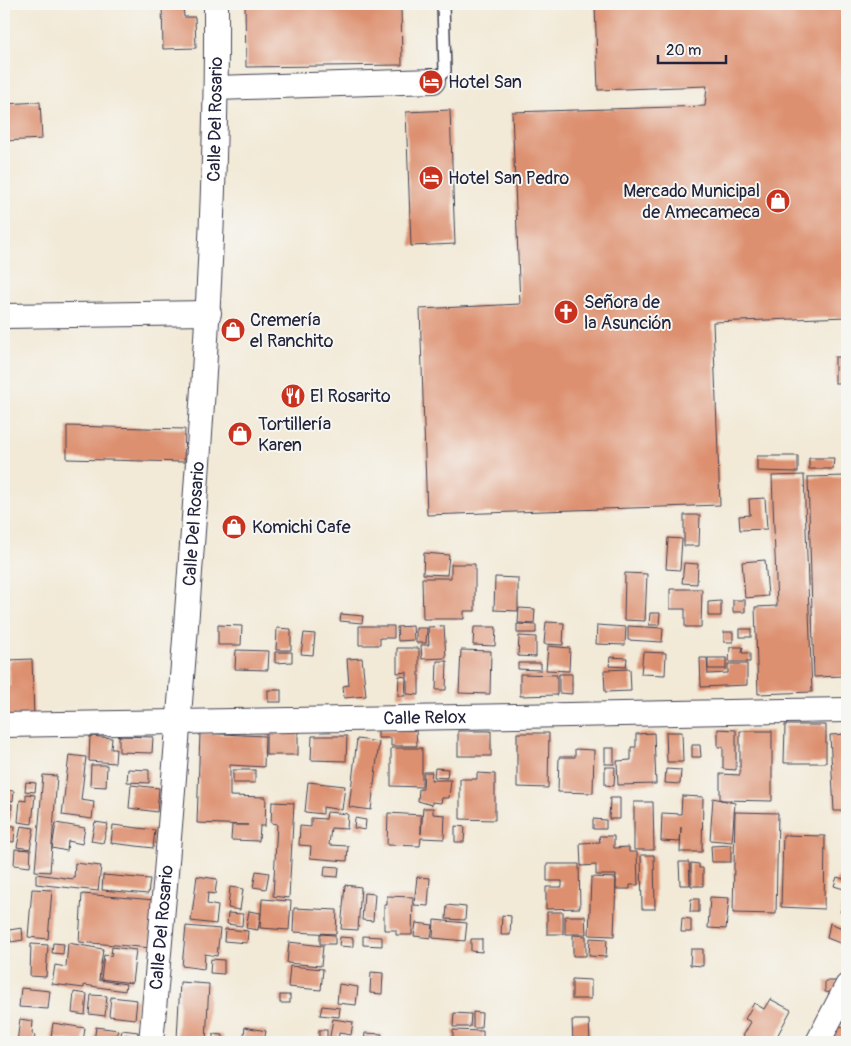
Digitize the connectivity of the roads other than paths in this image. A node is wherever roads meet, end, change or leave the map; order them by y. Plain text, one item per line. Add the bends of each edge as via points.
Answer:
1 (216, 4) edge
2 (443, 4) edge
3 (439, 76) joint
4 (217, 88) junction
5 (209, 313) junction
6 (4, 316) edge
7 (847, 710) edge
8 (180, 722) junction
9 (4, 725) edge
10 (847, 986) edge
11 (151, 1042) edge
12 (818, 1042) edge

1 - 4 street, Calle Del Rosario
2 - 3 lane
3 - 4 street
4 - 5 street, Calle Del Rosario
5 - 6 street
5 - 8 street, Calle Del Rosario
7 - 8 street, Calle Relox
8 - 9 street, Calle Relox
8 - 11 street, Calle Del Rosario
10 - 12 street

